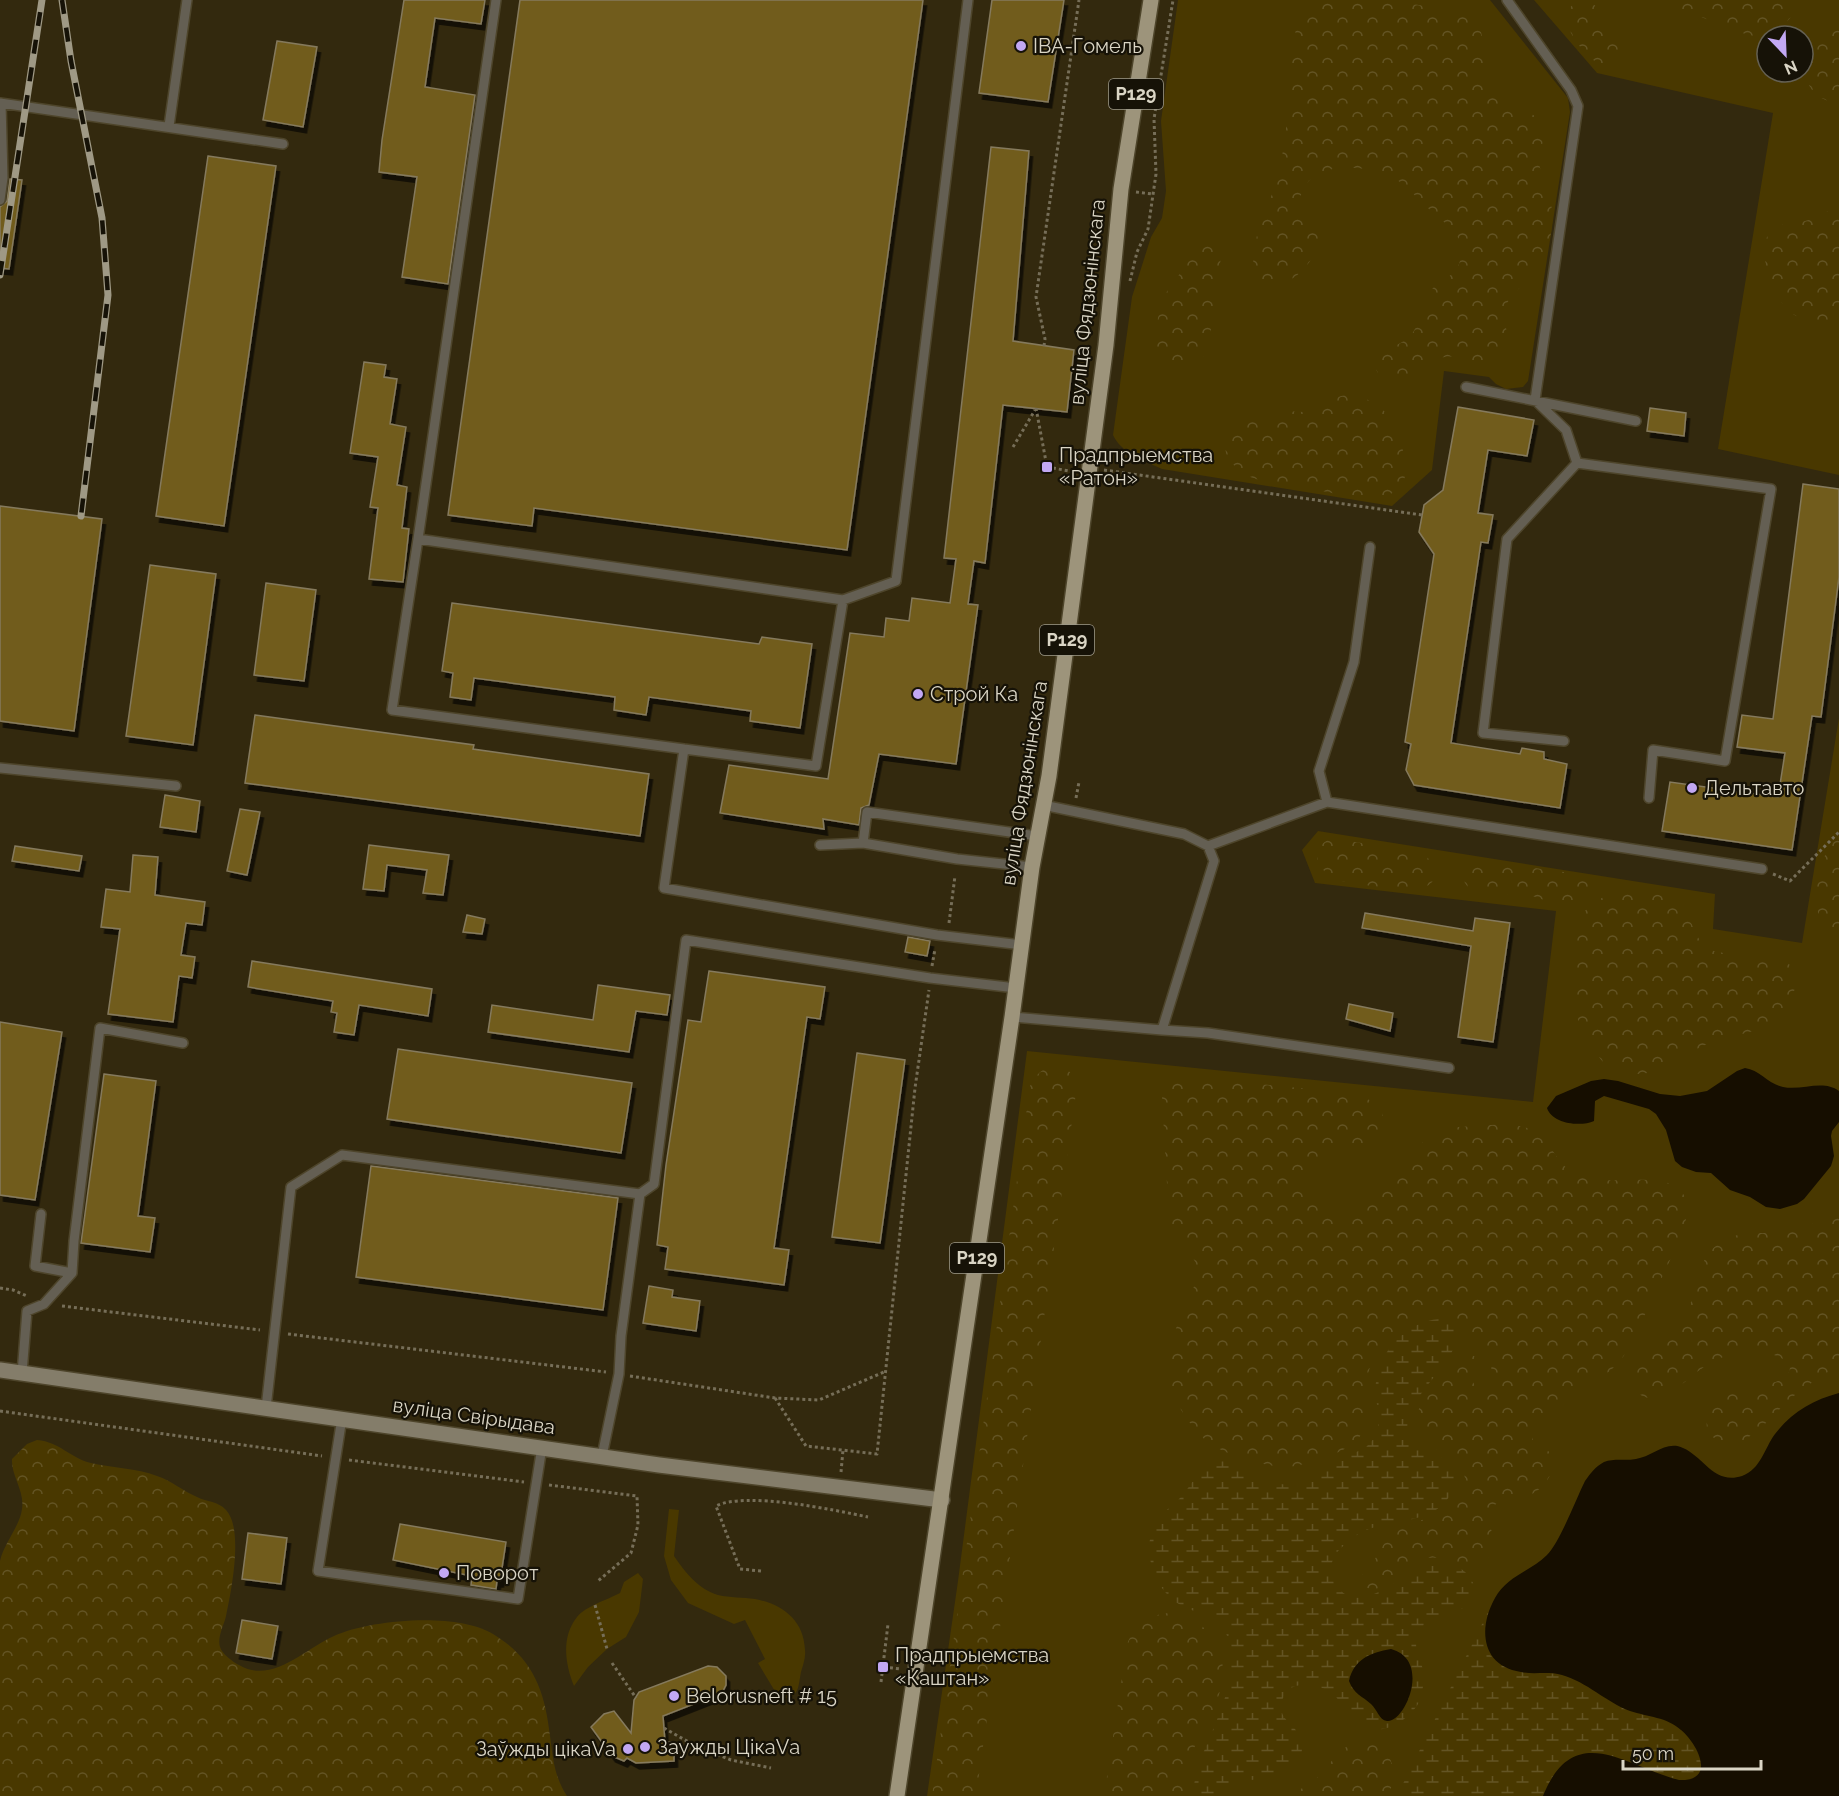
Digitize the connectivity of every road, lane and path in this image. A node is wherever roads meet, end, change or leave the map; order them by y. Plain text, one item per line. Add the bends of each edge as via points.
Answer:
1 (187, 0) edge
2 (496, 0) edge
3 (968, 0) edge
4 (1079, 0) edge
5 (1151, 0) edge
6 (1173, 0) edge
7 (1506, 0) edge
8 (1, 103) edge
9 (169, 126) junction
10 (283, 144) dead end
11 (0, 200) edge
12 (1148, 229) dead end
13 (1044, 346) dead end
14 (1466, 387) dead end
15 (1534, 400) junction
16 (1636, 421) dead end
17 (1013, 447) dead end
18 (1577, 463) junction
19 (1096, 472) junction
20 (1422, 515) dead end
21 (418, 538) junction
22 (1370, 546) dead end
23 (843, 600) junction
24 (1564, 741) dead end
25 (684, 749) junction
26 (0, 768) edge
27 (1079, 782) dead end
28 (176, 786) dead end
29 (1649, 798) dead end
30 (1328, 802) junction
31 (1043, 805) junction
32 (1074, 810) junction
33 (1839, 832) edge
34 (1037, 836) junction
35 (863, 843) junction
36 (820, 845) dead end
37 (1208, 846) junction
38 (1032, 867) junction
39 (1762, 869) joint
40 (955, 876) dead end
41 (937, 935) junction
42 (1022, 945) junction
43 (930, 978) junction
44 (1016, 988) junction
45 (1012, 1017) junction
46 (1162, 1030) junction
47 (183, 1043) dead end
48 (1449, 1068) dead end
49 (640, 1194) junction
50 (41, 1214) dead end
51 (72, 1273) junction
52 (0, 1288) edge
53 (44, 1304) junction
54 (276, 1332) junction
55 (0, 1370) edge
56 (884, 1372) junction
57 (22, 1373) junction
58 (619, 1374) junction
59 (775, 1398) junction
60 (266, 1408) junction
61 (0, 1411) edge
62 (342, 1418) junction
63 (542, 1447) junction
64 (843, 1450) junction
65 (602, 1456) junction
66 (335, 1458) junction
67 (536, 1484) junction
68 (840, 1486) junction
69 (942, 1500) junction
70 (868, 1516) dead end
71 (761, 1571) dead end
72 (598, 1581) dead end
73 (595, 1605) dead end
74 (888, 1624) dead end
75 (608, 1649) dead end
76 (612, 1663) dead end
77 (881, 1682) dead end
78 (636, 1698) dead end
79 (664, 1728) dead end
80 (692, 1744) dead end
81 (706, 1750) dead end
82 (771, 1768) dead end
83 (897, 1796) edge

1 - 9 lane
2 - 21 lane
3 - 23 lane via 896,581
4 - 13 path via 1036,297
5 - 19 main road, вуліца Фядзюнінскага / Р129 via 1121,189
6 - 12 path via 1154,119 1156,174
7 - 15 lane via 1571,90 1578,106
8 - 9 lane
8 - 11 lane
9 - 10 lane
14 - 15 lane
15 - 16 lane
15 - 18 lane via 1566,430
17 - 19 path via 1036,408 1047,467
18 - 24 lane via 1507,538 1483,733
18 - 29 lane via 1771,489 1725,761 1653,750
19 - 20 path
19 - 31 main road, вуліца Фядзюнінскага / Р129
21 - 23 lane
21 - 25 lane via 392,710
22 - 30 lane via 1354,662 1319,771
23 - 25 lane via 816,766
25 - 41 lane via 664,888
26 - 28 lane
27 - 32 path
30 - 37 lane
30 - 39 lane
31 - 32 lane
31 - 34 main road, вуліца Фядзюнінскага / Р129
32 - 37 lane via 1184,834
33 - 39 path via 1790,881
34 - 35 lane via 867,812
34 - 38 main road, вуліца Фядзюнінскага / Р129
35 - 36 lane
35 - 38 lane
37 - 46 lane via 1214,861
38 - 42 main road, вуліца Фядзюнінскага / Р129
40 - 41 path via 948,925
41 - 42 lane
41 - 43 path
42 - 44 main road, вуліца Фядзюнінскага / Р129
43 - 44 lane
43 - 49 lane via 686,940 654,1184
43 - 56 path
44 - 45 main road, вуліца Фядзюнінскага / Р129
45 - 46 lane
45 - 69 main road, вуліца Фядзюнінскага / Р129
46 - 48 lane via 1208,1033
47 - 51 lane via 100,1028
49 - 54 lane via 342,1155 291,1187
49 - 58 lane
50 - 51 lane via 35,1266
51 - 53 lane
52 - 53 path
53 - 54 path
53 - 57 lane via 27,1311
54 - 58 path
54 - 60 lane
55 - 57 main road, вуліца Свірыдава
56 - 59 path via 819,1400
56 - 64 path via 877,1454
57 - 60 main road, вуліца Свірыдава
58 - 59 path
58 - 65 lane
59 - 64 path via 806,1446
60 - 62 main road, вуліца Свірыдава
61 - 66 path
62 - 63 main road, вуліца Свірыдава
62 - 66 lane
63 - 65 main road, вуліца Свірыдава
63 - 67 lane
64 - 68 path
65 - 68 main road, вуліца Свірыдава
66 - 67 path
66 - 67 lane via 318,1571 518,1599
67 - 72 path via 637,1496 638,1525 631,1553
68 - 69 main road, вуліца Свірыдава
69 - 83 main road, Р129
70 - 71 path via 758,1500 716,1506 740,1569
73 - 75 path
74 - 77 path
76 - 78 path
79 - 80 path
81 - 82 path

